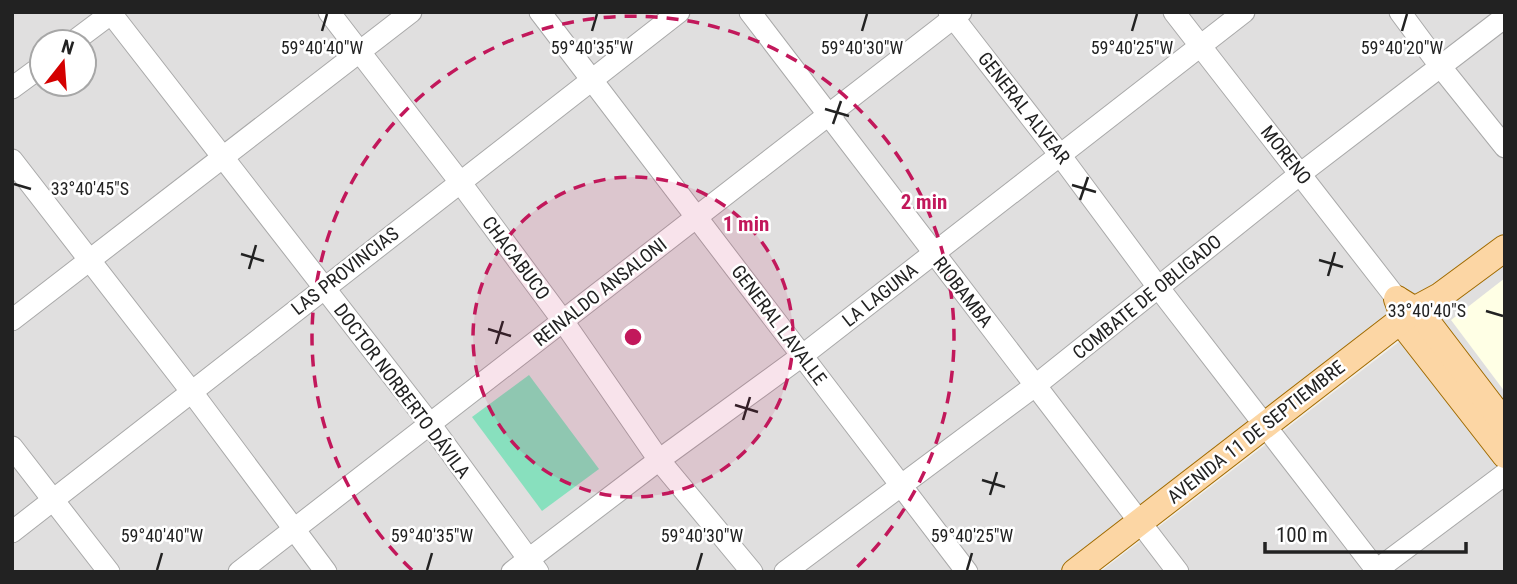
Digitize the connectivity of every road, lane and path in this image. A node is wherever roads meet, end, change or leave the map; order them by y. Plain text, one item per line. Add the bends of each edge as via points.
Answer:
1 (329, 12) edge
2 (411, 12) edge
3 (540, 12) edge
4 (679, 12) edge
5 (750, 12) edge
6 (1174, 12) edge
7 (1244, 12) edge
8 (1400, 12) edge
9 (111, 13) edge
10 (955, 14) edge
11 (1505, 17) edge
12 (92, 28) edge
13 (1201, 46) junction
14 (360, 52) junction
15 (1440, 66) junction
16 (28, 76) edge
17 (592, 80) junction
18 (12, 88) edge
19 (828, 115) junction
20 (1505, 147) edge
21 (1060, 155) junction
22 (223, 158) junction
23 (12, 160) edge
24 (1300, 174) junction
25 (460, 182) junction
26 (697, 217) junction
27 (1505, 247) edge
28 (933, 254) junction
29 (89, 260) junction
30 (1158, 287) junction
31 (324, 288) junction
32 (1410, 316) junction
33 (12, 320) edge
34 (563, 321) junction
35 (803, 355) junction
36 (1036, 385) junction
37 (191, 391) junction
38 (430, 424) junction
39 (1505, 424) edge
40 (1270, 431) junction
41 (12, 447) edge
42 (1505, 455) edge
43 (659, 460) junction
44 (1505, 474) edge
45 (902, 485) junction
46 (53, 501) junction
47 (1145, 528) junction
48 (294, 530) junction
49 (12, 532) edge
50 (526, 568) edge
51 (1376, 571) edge
52 (109, 572) edge
53 (239, 572) edge
54 (326, 572) edge
55 (752, 572) edge
56 (785, 572) edge
57 (967, 572) edge
58 (1075, 572) edge
59 (1102, 572) edge
60 (1178, 572) edge

1 - 14 street, CHACABUCO
2 - 14 street
3 - 17 street, GENERAL LAVALLE
4 - 17 street, LAS PROVINCIAS
5 - 19 street, RIOBAMBA
6 - 13 street, MORENO
7 - 13 street, LA LAGUNA
8 - 15 street
9 - 12 street
9 - 22 street, DOCTOR NORBERTO DÁVILA
10 - 19 street, REINALDO ANSALONI
10 - 21 street, GENERAL ALVEAR
11 - 15 street, COMBATE DE OBLIGADO
13 - 21 street, LA LAGUNA
13 - 24 street, MORENO
14 - 22 street
14 - 25 street, CHACABUCO
15 - 20 street
15 - 24 street, COMBATE DE OBLIGADO
16 - 18 street
17 - 25 street, LAS PROVINCIAS
17 - 26 street, GENERAL LAVALLE
19 - 26 street, REINALDO ANSALONI
19 - 28 street, RIOBAMBA
21 - 28 street, LA LAGUNA
21 - 30 street, GENERAL ALVEAR
22 - 29 street
22 - 31 street, DOCTOR NORBERTO DÁVILA
23 - 29 street
24 - 30 street, COMBATE DE OBLIGADO
24 - 32 street, MORENO
25 - 31 street, LAS PROVINCIAS
25 - 34 street, CHACABUCO
26 - 34 street, REINALDO ANSALONI
26 - 35 street, GENERAL LAVALLE
27 - 32 main road, AVENIDA 11 DE SEPTIEMBRE
28 - 35 street, LA LAGUNA
28 - 36 street, RIOBAMBA
29 - 33 street
29 - 37 street
30 - 36 street, COMBATE DE OBLIGADO
30 - 40 street, GENERAL ALVEAR
31 - 37 street, LAS PROVINCIAS
31 - 38 street, DOCTOR NORBERTO DÁVILA
32 - 39 main road
32 - 40 main road, AVENIDA 11 DE SEPTIEMBRE
32 - 42 main road
34 - 38 street, REINALDO ANSALONI
34 - 43 street, CHACABUCO
35 - 43 street, LA LAGUNA
35 - 45 street, GENERAL LAVALLE
36 - 45 street, COMBATE DE OBLIGADO
36 - 47 street, RIOBAMBA
37 - 46 street, LAS PROVINCIAS
37 - 48 street
38 - 48 street, REINALDO ANSALONI
38 - 50 street, DOCTOR NORBERTO DÁVILA
40 - 47 main road, AVENIDA 11 DE SEPTIEMBRE
40 - 51 street, GENERAL ALVEAR
41 - 46 street
43 - 50 street, LA LAGUNA
43 - 55 street, CHACABUCO
44 - 51 street
45 - 56 street, COMBATE DE OBLIGADO
45 - 57 street, GENERAL LAVALLE
46 - 49 street, LAS PROVINCIAS
46 - 52 street
47 - 58 main road, AVENIDA 11 DE SEPTIEMBRE
47 - 59 main road, AVENIDA 11 DE SEPTIEMBRE
47 - 60 street, RIOBAMBA
48 - 53 street, REINALDO ANSALONI
48 - 54 street

